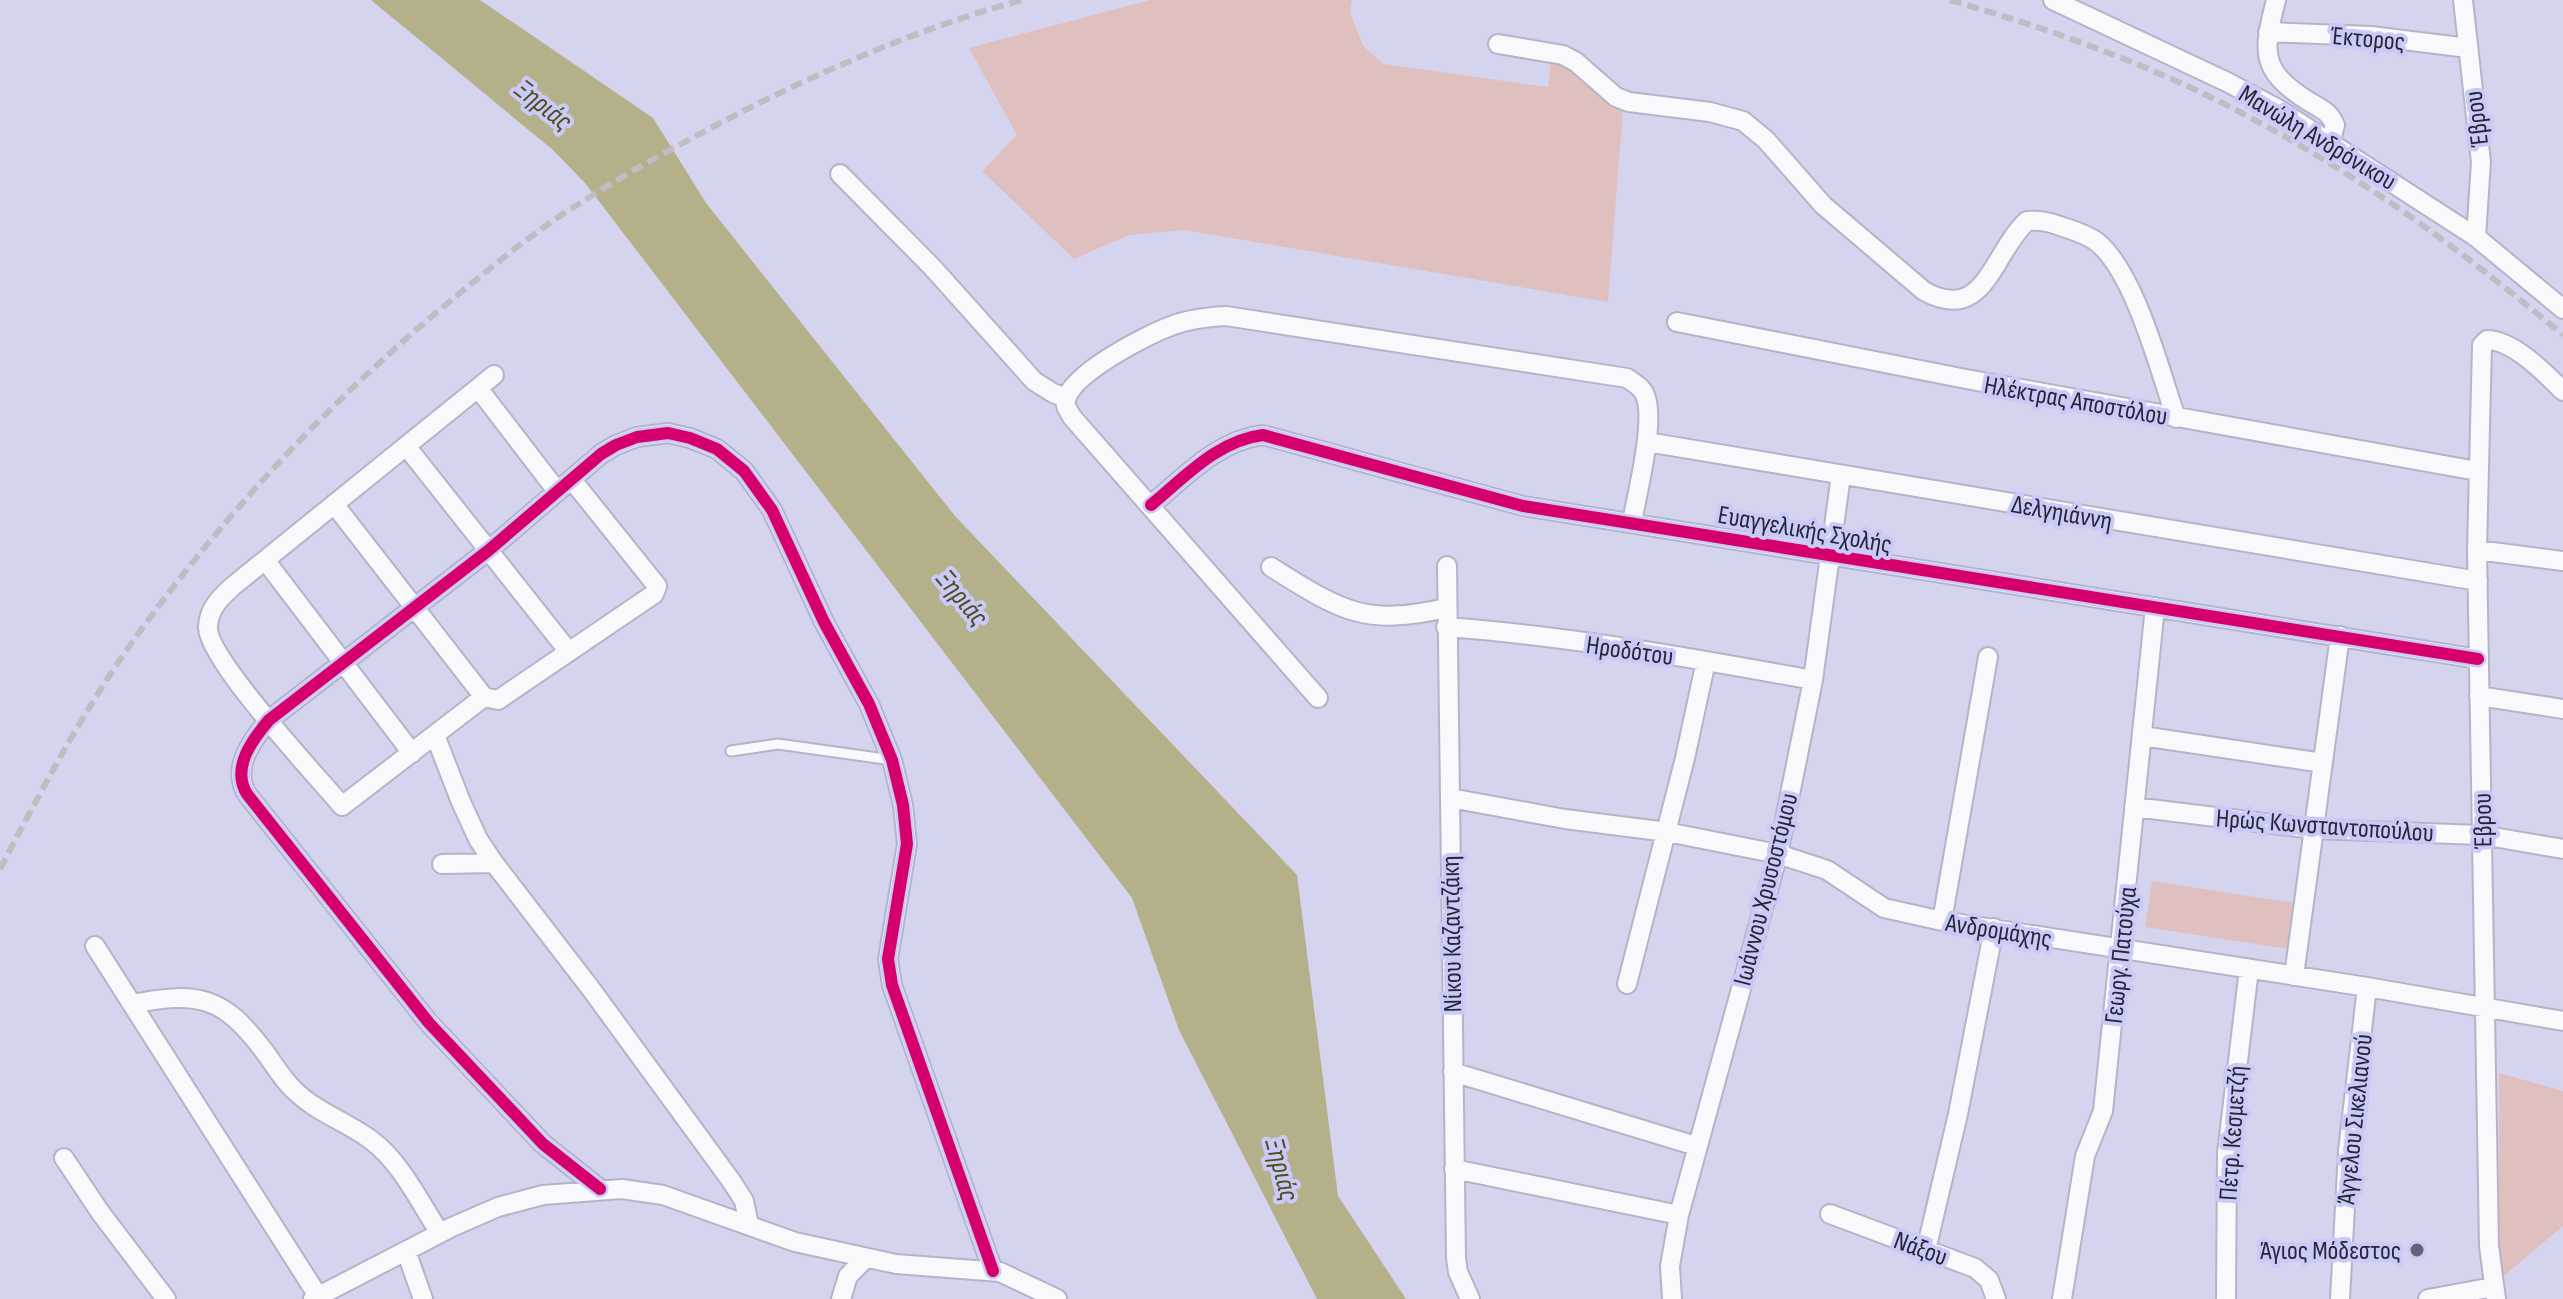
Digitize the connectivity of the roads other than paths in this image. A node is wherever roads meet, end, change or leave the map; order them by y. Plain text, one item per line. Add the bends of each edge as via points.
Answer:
1 (2053, 0) edge
2 (2276, 0) edge
3 (2463, 0) edge
4 (2268, 32) junction
5 (1498, 44) dead end
6 (2468, 48) junction
7 (2330, 144) junction
8 (840, 174) dead end
9 (2476, 237) junction
10 (2563, 309) edge
11 (1677, 322) dead end
12 (494, 375) dead end
13 (478, 388) junction
14 (2563, 391) edge
15 (1066, 398) junction
16 (2176, 418) junction
17 (1647, 442) junction
18 (406, 446) junction
19 (2477, 471) junction
20 (1841, 475) junction
21 (565, 486) junction
22 (334, 504) junction
23 (1151, 505) junction
24 (1632, 522) junction
25 (489, 550) junction
26 (2477, 550) junction
27 (1831, 557) junction
28 (265, 560) junction
29 (2563, 561) edge
30 (1447, 566) dead end
31 (1271, 567) dead end
32 (2478, 581) junction
33 (416, 606) junction
34 (2155, 607) junction
35 (1446, 618) junction
36 (2340, 636) junction
37 (569, 652) junction
38 (1988, 657) dead end
39 (2478, 659) junction
40 (1706, 661) junction
41 (342, 663) junction
42 (1813, 680) junction
43 (2479, 696) junction
44 (484, 697) junction
45 (1318, 698) dead end
46 (2563, 709) edge
47 (269, 720) junction
48 (435, 735) junction
49 (2142, 736) junction
50 (731, 751) dead end
51 (412, 753) junction
52 (892, 760) junction
53 (2323, 763) junction
54 (1450, 798) junction
55 (2134, 807) junction
56 (2313, 829) junction
57 (1667, 832) junction
58 (2482, 835) junction
59 (2563, 849) edge
60 (1778, 854) junction
61 (494, 863) junction
62 (442, 864) dead end
63 (1942, 921) junction
64 (1994, 928) junction
65 (95, 946) dead end
66 (2121, 950) junction
67 (2249, 969) junction
68 (2294, 976) junction
69 (1627, 984) dead end
70 (2367, 987) junction
71 (132, 1004) junction
72 (2486, 1007) junction
73 (2563, 1021) edge
74 (1453, 1072) junction
75 (1696, 1146) junction
76 (64, 1158) dead end
77 (1454, 1169) junction
78 (600, 1189) junction
79 (1830, 1214) dead end
80 (1679, 1215) junction
81 (749, 1225) junction
82 (440, 1233) junction
83 (1926, 1250) junction
84 (406, 1251) junction
85 (866, 1258) junction
86 (993, 1271) junction
87 (2495, 1293) edge
88 (316, 1298) edge
89 (166, 1299) edge
90 (423, 1299) edge
91 (841, 1299) edge
92 (1057, 1299) edge
93 (1470, 1299) edge
94 (1672, 1299) edge
95 (1996, 1299) edge
96 (2062, 1299) edge
97 (2226, 1299) edge
98 (2340, 1299) edge
99 (2428, 1299) edge

1 - 7 street, Μανώλη Ανδρόνικου via 2240,89
2 - 4 street
3 - 6 street, Έβρου
4 - 6 street, Έκτορος via 2371,36
4 - 7 street via 2265,49 2276,74 2331,116 2335,125
5 - 16 street via 1563,55 1629,102 1743,121 1823,205 1937,299 1972,295 2027,221 2042,219 2085,234 2123,274
6 - 9 street, Έβρου via 2481,162
7 - 9 street, Μανώλη Ανδρόνικου
8 - 15 street via 1034,381
9 - 10 street, Μανώλη Ανδρόνικου
11 - 16 street, Ηλέκτρας Αποστόλου
12 - 13 street
13 - 18 street
13 - 21 street
14 - 19 street, Έβρου via 2503,343 2483,342
15 - 17 street via 1091,369 1156,332 1226,316 1627,378 1647,397
15 - 23 street via 1072,417
16 - 19 street, Ηλέκτρας Αποστόλου
17 - 20 street, Δελγηιάννη
17 - 24 street
18 - 22 street
18 - 25 street
19 - 26 street, Έβρου
20 - 27 street, Ιωάννου Χρυσοστόμου
20 - 32 street, Δελγηιάννη
21 - 25 street
21 - 37 street via 657,586 654,594
21 - 52 street via 616,445 668,433 717,449 744,471 772,510
22 - 28 street
22 - 33 street
23 - 24 street, Ευαγγελικής Σχολής via 1209,456 1263,435 1523,506
23 - 45 street
24 - 27 street, Ευαγγελικής Σχολής
25 - 33 street
25 - 37 street
26 - 29 street
26 - 32 street, Έβρου
27 - 34 street, Ευαγγελικής Σχολής
27 - 42 street, Ιωάννου Χρυσοστόμου
28 - 41 street
28 - 47 street via 217,601 207,627 216,652
30 - 35 street, Νίκου Καζαντζάκη
31 - 35 street, Ηροδότου via 1350,611
32 - 39 street, Έβρου
33 - 41 street
33 - 44 street
34 - 36 street, Ευαγγελικής Σχολής
34 - 49 street, Γεωργ. Πατούχα
35 - 40 street, Ηροδότου via 1489,630
35 - 54 street, Νίκου Καζαντζάκη
36 - 39 street, Ευαγγελικής Σχολής
36 - 53 street
37 - 44 street via 498,700
38 - 63 street
39 - 43 street, Έβρου
40 - 42 street, Ηροδότου
40 - 57 street
41 - 47 street
41 - 51 street
42 - 60 street, Ιωάννου Χρυσοστόμου
43 - 46 street
43 - 58 street, Έβρου
44 - 48 street
47 - 51 street via 342,806
47 - 78 street via 244,759 241,780 247,794 429,1023 543,1144
48 - 51 street
48 - 61 street via 478,839
49 - 53 street
49 - 55 street, Γεωργ. Πατούχα
50 - 52 lane via 778,744
52 - 86 street via 907,844 888,959 892,985
53 - 56 street
54 - 57 street, Ανδρομάχης
54 - 74 street, Νίκου Καζαντζάκη
55 - 56 street, Ηρώς Κωνσταντοπούλου
55 - 66 street, Γεωργ. Πατούχα
56 - 58 street, Ηρώς Κωνσταντοπούλου
56 - 68 street
57 - 60 street, Ανδρομάχης
57 - 69 street
58 - 59 street, Ηρώς Κωνσταντοπούλου
58 - 72 street, Έβρου
60 - 63 street, Ανδρομάχης via 1827,870 1884,908
60 - 75 street, Ιωάννου Χρυσοστόμου
61 - 62 street
61 - 81 street via 732,1182 744,1201
63 - 64 street, Ανδρομάχης
64 - 66 street, Ανδρομάχης
64 - 83 street
65 - 71 street
66 - 67 street, Ανδρομάχης
66 - 96 street, Γεωργ. Πατούχα via 2103,1111 2085,1156
67 - 68 street, Ανδρομάχης
67 - 97 street, Πέτρ. Κεσμετζή via 2227,1153
68 - 70 street, Ανδρομάχης
70 - 72 street, Ανδρομάχης
70 - 98 street, Άγγελου Σικελιανού via 2348,1151
71 - 82 street via 182,996 232,1014 292,1089 380,1147
71 - 88 street
72 - 73 street, Ανδρομάχης
72 - 87 street, Έβρου via 2489,1246
74 - 75 street
74 - 77 street, Νίκου Καζαντζάκη
75 - 80 street, Ιωάννου Χρυσοστόμου
76 - 89 street
77 - 80 street
77 - 93 street, Νίκου Καζαντζάκη via 1456,1258
78 - 81 street via 663,1195
78 - 82 street via 498,1207
79 - 83 street, Νάξου
80 - 94 street, Ιωάννου Χρυσοστόμου via 1670,1266
81 - 85 street
82 - 84 street
83 - 95 street, Νάξου via 1979,1270
84 - 88 street
84 - 90 street
85 - 86 street
85 - 91 street via 848,1276
86 - 92 street
87 - 99 street

